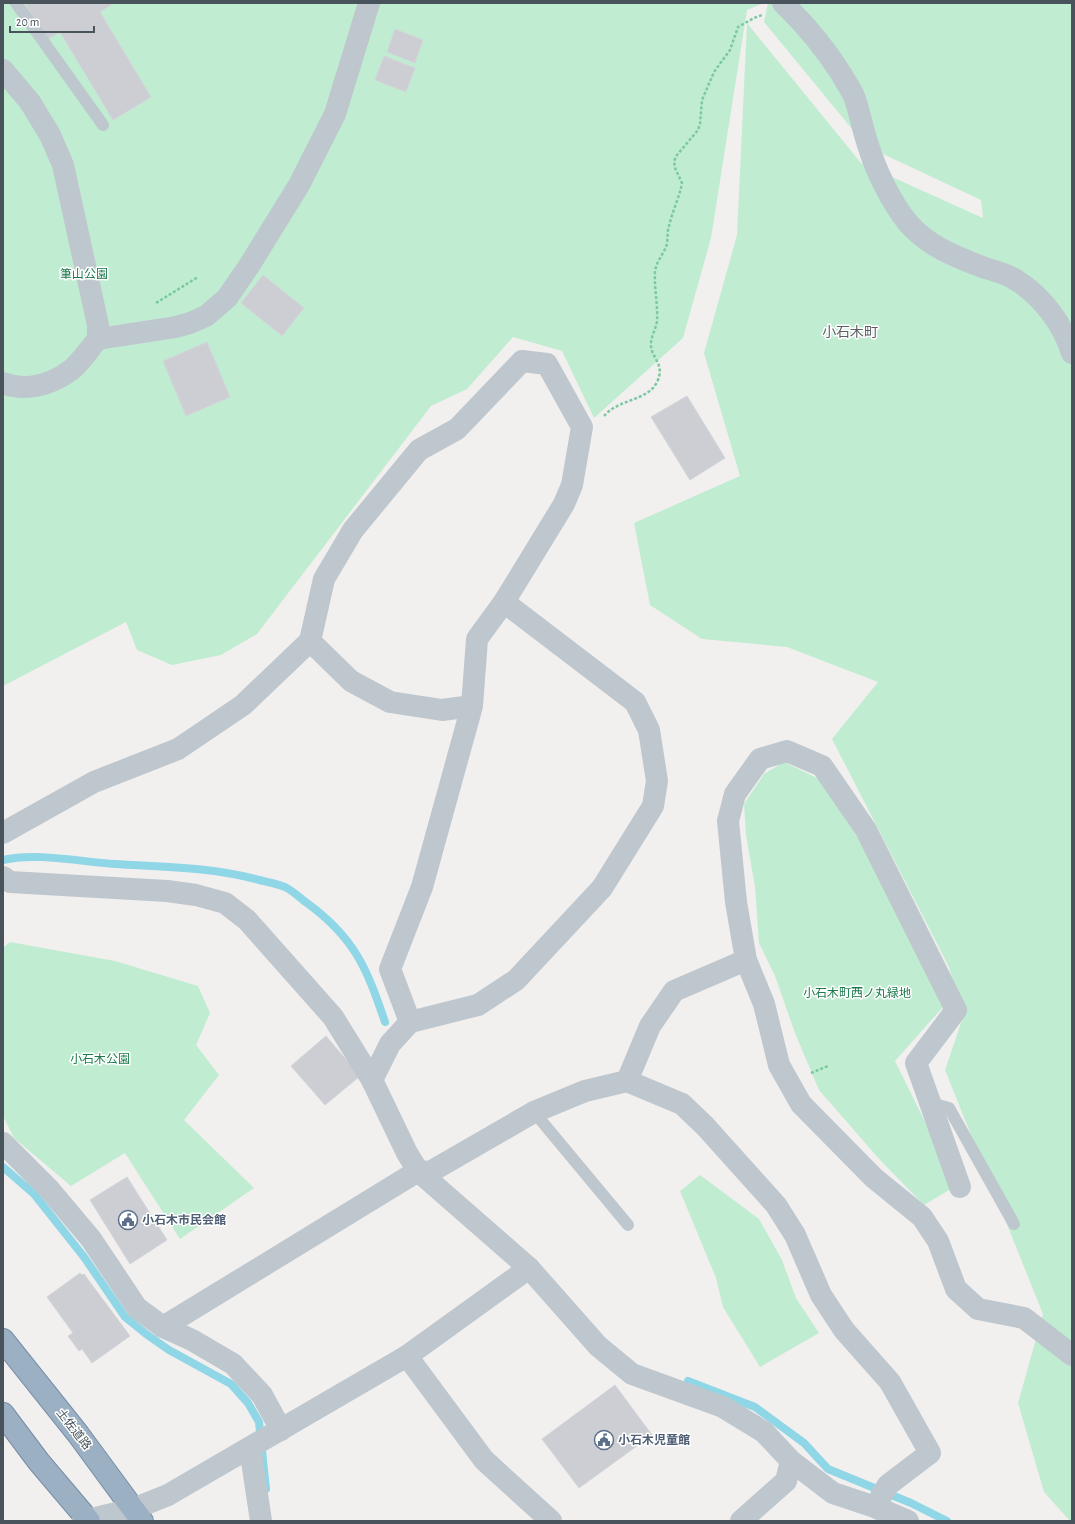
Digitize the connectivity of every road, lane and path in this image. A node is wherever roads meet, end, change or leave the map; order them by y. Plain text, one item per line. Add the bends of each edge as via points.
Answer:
1 (16, 3) edge
2 (369, 3) edge
3 (775, 7) edge
4 (3, 70) edge
5 (103, 125) dead end
6 (98, 339) junction
7 (1072, 353) edge
8 (3, 383) edge
9 (603, 420) dead end
10 (504, 602) junction
11 (310, 641) junction
12 (472, 706) junction
13 (3, 833) edge
14 (3, 877) edge
15 (746, 960) junction
16 (410, 1022) junction
17 (372, 1080) junction
18 (627, 1081) junction
19 (930, 1103) junction
20 (534, 1112) junction
21 (3, 1143) edge
22 (424, 1171) junction
23 (960, 1187) dead end
24 (1014, 1224) dead end
25 (628, 1225) dead end
26 (529, 1268) junction
27 (163, 1326) junction
28 (3, 1340) edge
29 (1072, 1355) edge
30 (407, 1356) junction
31 (3, 1414) edge
32 (264, 1440) junction
33 (791, 1461) junction
34 (883, 1497) junction
35 (137, 1515) edge
36 (87, 1521) edge
37 (261, 1521) edge
38 (551, 1521) edge
39 (741, 1521) edge
40 (908, 1521) edge

1 - 5 lane
2 - 6 street via 335,114 299,185 227,298 206,316 190,323
3 - 7 street via 803,22 821,44 853,93 878,172 892,200 908,222 936,247 1017,280 1052,314 1063,331
3 - 9 path via 738,27 730,50 714,72 702,100 698,130 674,161 682,183 668,226 666,245 655,272 657,321 651,344 652,352 659,363 658,381 645,394 610,410
4 - 6 street via 30,102 50,135 63,165 98,325
6 - 8 street via 71,369 53,381 32,388
10 - 11 street via 564,504 572,485 582,427 547,364 522,361 457,429 419,450 353,530 324,579
10 - 12 street via 477,639
10 - 16 street via 635,702 649,730 657,781 653,806 602,888 516,980 478,1005
11 - 12 street via 351,681 390,702 442,710
11 - 13 street via 243,705 178,749 94,782
12 - 16 street via 422,887 390,969
14 - 17 street via 10,882 167,891 225,903 247,920 333,1017
15 - 18 street via 674,991 650,1026
15 - 19 street via 736,902 728,821 735,794 760,759 787,751 822,766 866,830 956,1010 916,1063
15 - 29 street via 764,1004 779,1065 801,1104 874,1178 922,1217 938,1241 956,1289 978,1309 1024,1318
16 - 17 street via 390,1044
17 - 22 street via 407,1153
18 - 20 street via 585,1091
18 - 34 street via 682,1104 776,1205 795,1235 822,1295 844,1330 890,1382 930,1453
19 - 23 street
19 - 24 lane via 949,1108
20 - 22 street via 452,1160
20 - 25 lane
21 - 27 street via 49,1189 91,1239 137,1308
22 - 26 street
22 - 27 street
26 - 30 street
26 - 33 street via 598,1346 632,1374 722,1407 764,1432
27 - 32 street via 233,1364 262,1395
28 - 35 highway, 土佐道路 via 78,1434
30 - 32 street
30 - 38 street via 484,1460
31 - 36 highway
32 - 35 street
32 - 37 street
33 - 34 street via 833,1493
33 - 39 street via 786,1481
34 - 40 street
35 - 36 street

